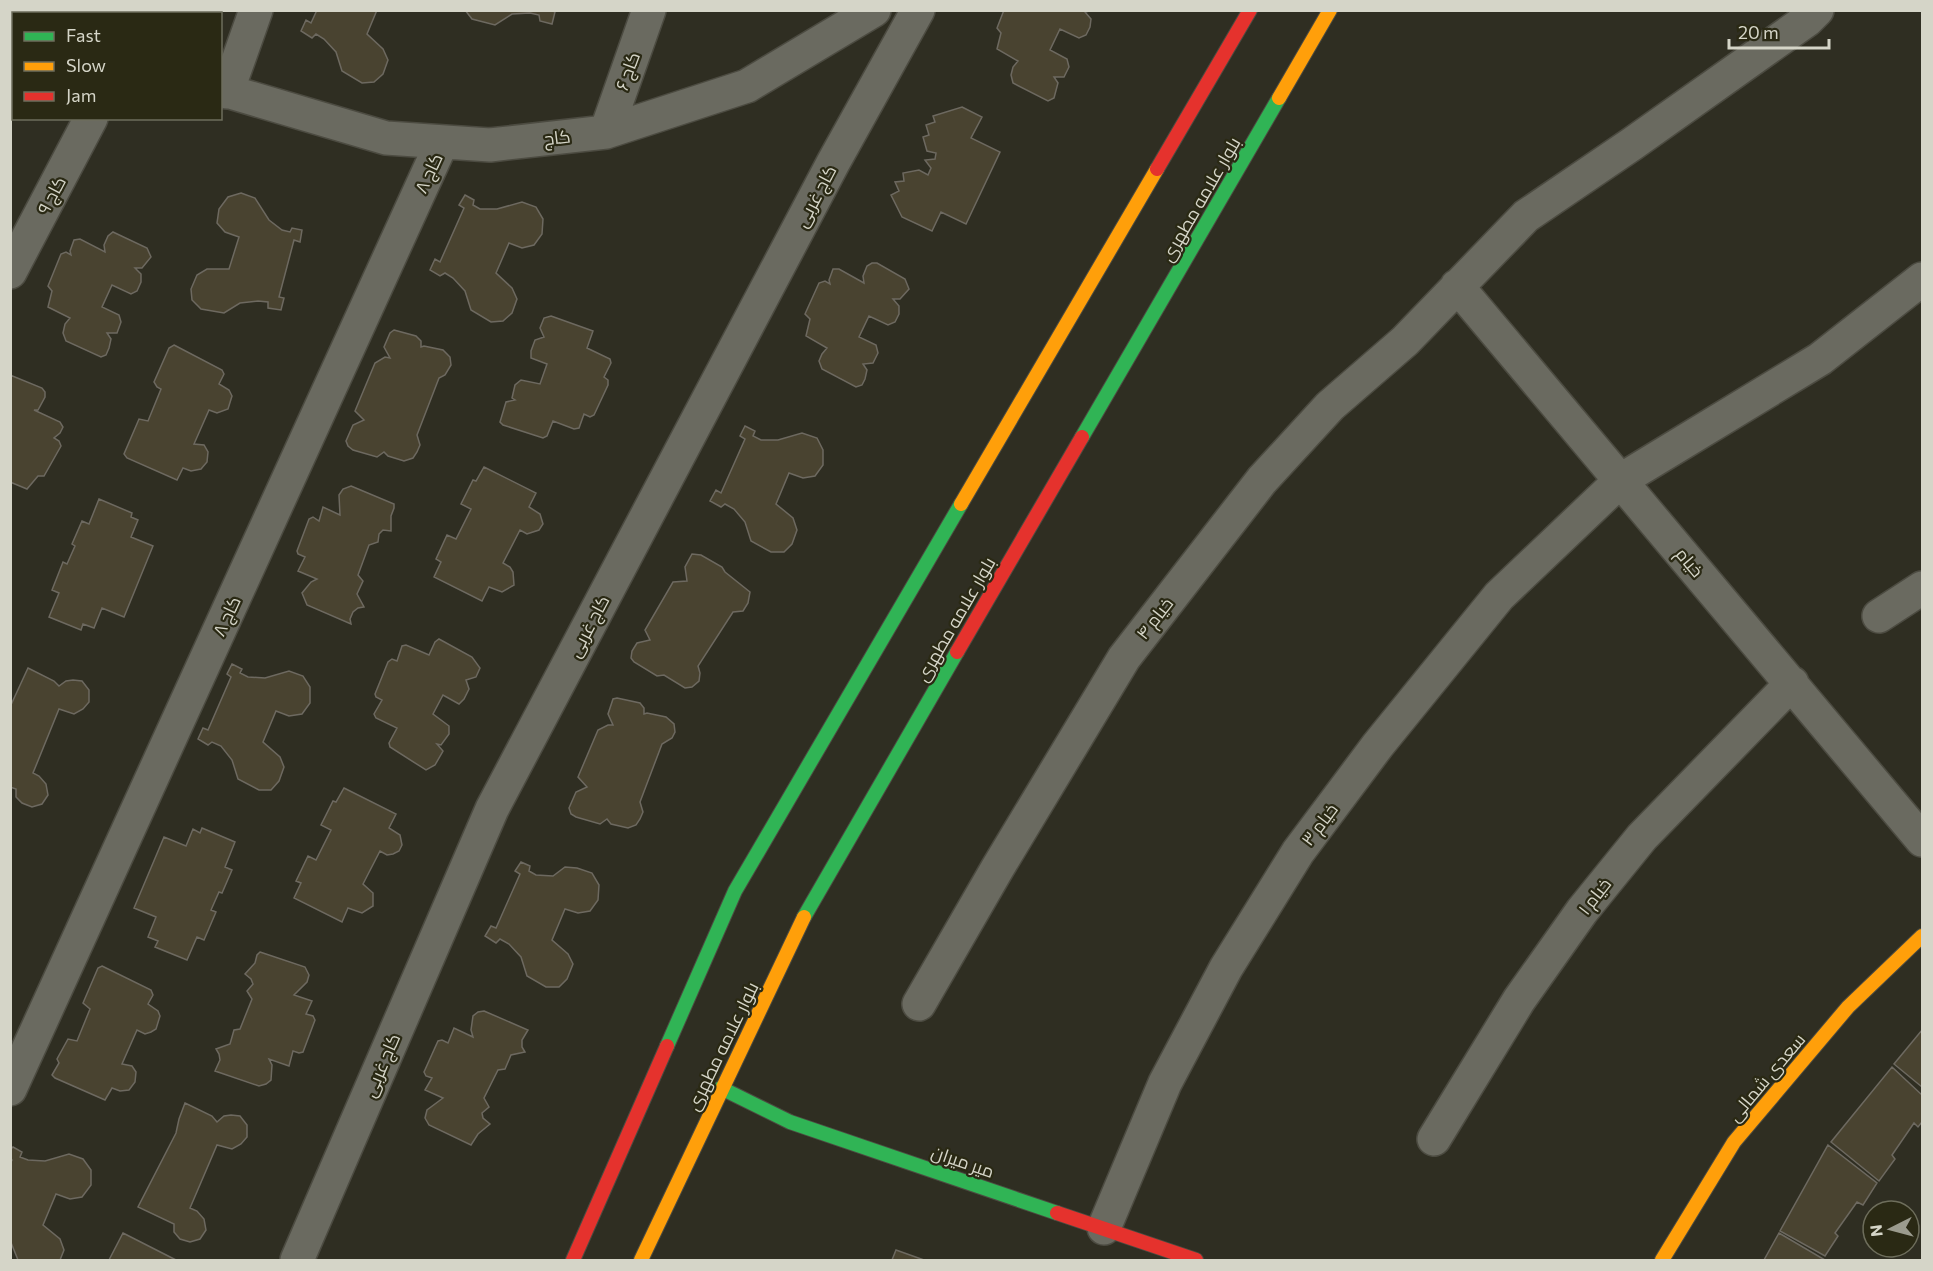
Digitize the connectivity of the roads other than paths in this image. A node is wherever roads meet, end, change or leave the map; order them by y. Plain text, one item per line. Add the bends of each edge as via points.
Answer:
1 (256, 10) edge
2 (649, 10) edge
3 (874, 10) edge
4 (918, 10) edge
5 (1250, 10) edge
6 (1330, 10) edge
7 (1817, 10) edge
8 (224, 90) edge
9 (90, 120) edge
10 (606, 132) junction
11 (442, 142) junction
12 (10, 272) edge
13 (1923, 279) edge
14 (1457, 286) junction
15 (1621, 480) junction
16 (1923, 588) edge
17 (1879, 616) dead end
18 (1792, 683) junction
19 (1923, 840) edge
20 (1923, 936) edge
21 (919, 1004) dead end
22 (721, 1088) junction
23 (10, 1089) edge
24 (1434, 1139) dead end
25 (1104, 1228) junction
26 (297, 1260) edge
27 (573, 1260) edge
28 (641, 1260) edge
29 (1196, 1260) edge
30 (1662, 1260) edge

1 - 8 street
2 - 10 street, کاج ۶
3 - 10 street, کاج via 747,86
4 - 26 street, کاج غربی via 833,163 492,809
5 - 27 main road via 735,891
6 - 22 main road, بلوار علامه مطهری via 807,909
7 - 14 street, خیام ۴ via 1526,216
8 - 11 street, کاج via 386,138
9 - 12 street, کاج ۹
10 - 11 street, کاج via 490,145
11 - 23 street, کاج ۸
13 - 15 street, خیام ۳ via 1820,359
14 - 15 street, خیام
14 - 21 street, خیام ۴ via 1405,341 1330,406 1262,480 1124,658
15 - 18 street, خیام
15 - 25 street, خیام ۳ via 1499,596 1378,745 1298,852 1226,968 1166,1083
16 - 17 street
18 - 19 street, خیام
18 - 24 street, خیام ۱ via 1641,837 1582,911 1520,1000
20 - 30 main road, سعدی شمالی via 1848,1007 1734,1142
22 - 25 main road, میر میران via 790,1122
22 - 28 main road, بلوار علامه مطهری
25 - 29 main road, میر میران

